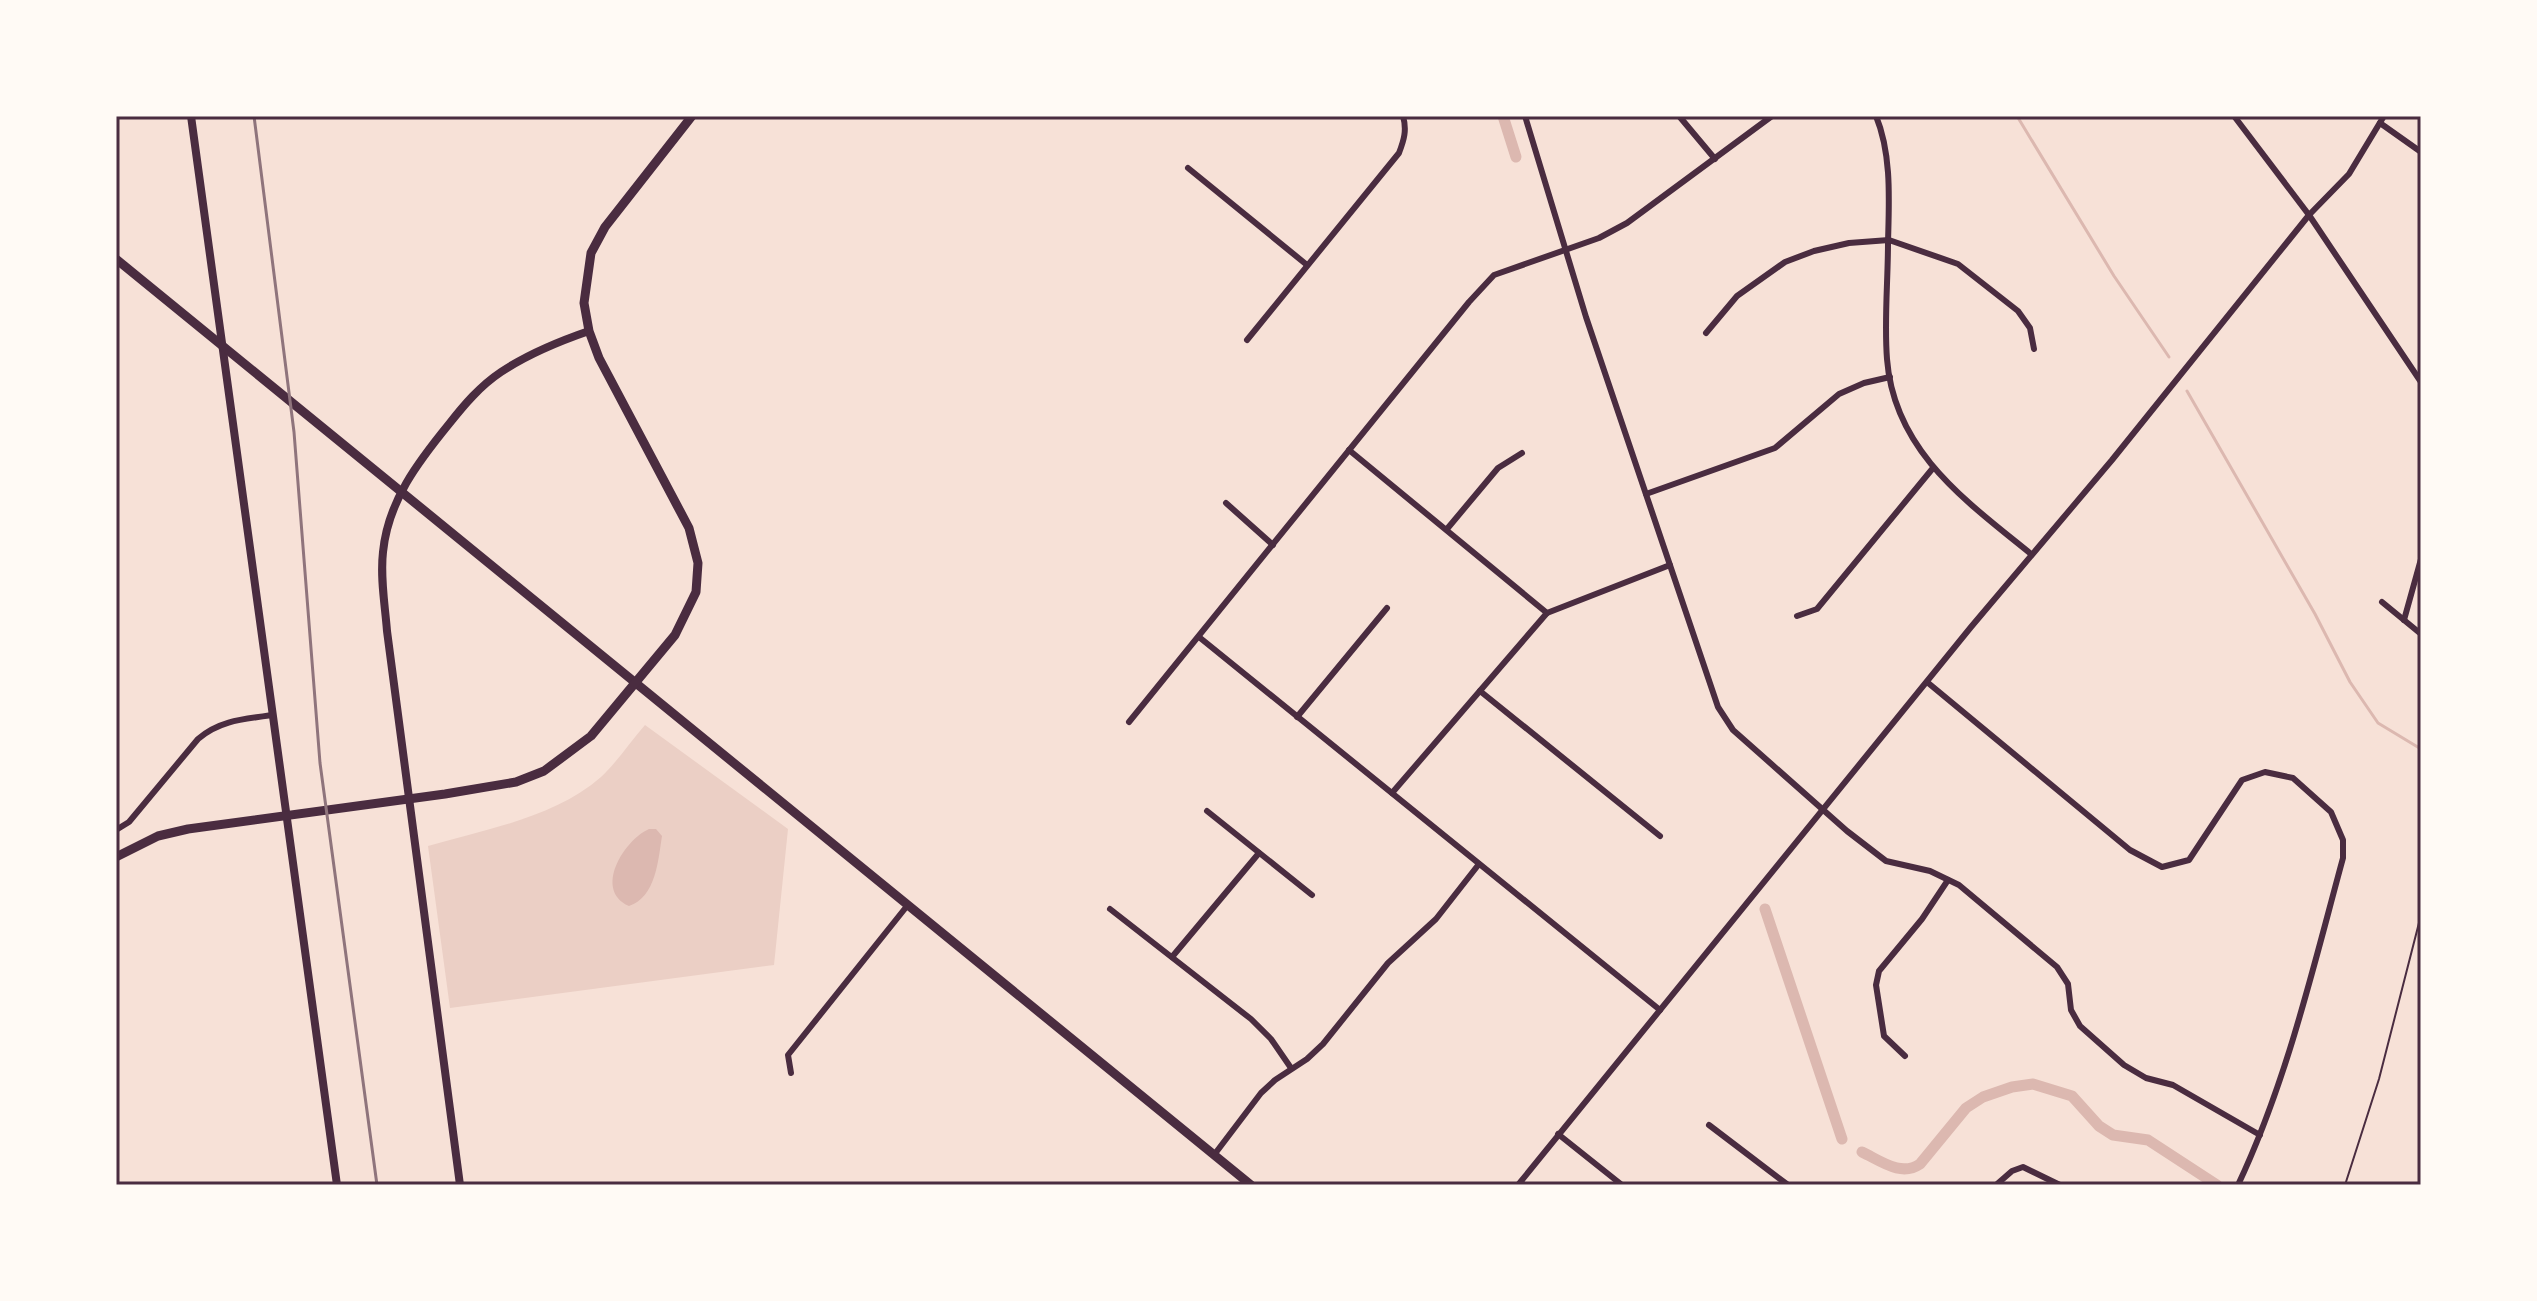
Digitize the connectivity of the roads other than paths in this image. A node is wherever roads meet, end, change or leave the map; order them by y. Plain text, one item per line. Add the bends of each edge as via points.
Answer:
1 (191, 116) edge
2 (692, 116) edge
3 (1403, 116) edge
4 (1525, 116) edge
5 (1679, 116) edge
6 (1772, 116) edge
7 (1876, 116) edge
8 (2234, 116) edge
9 (2382, 119) edge
10 (2421, 152) edge
11 (1715, 159) junction
12 (1188, 168) dead end
13 (2309, 215) junction
14 (1889, 240) junction
15 (1566, 251) junction
16 (116, 259) edge
17 (1307, 265) junction
18 (589, 331) junction
19 (1706, 333) dead end
20 (1247, 340) dead end
21 (2034, 349) dead end
22 (1890, 377) junction
23 (2421, 382) edge
24 (1349, 450) junction
25 (1522, 453) dead end
26 (1933, 468) junction
27 (1646, 494) junction
28 (1226, 503) dead end
29 (1447, 529) junction
30 (1273, 545) junction
31 (2031, 554) junction
32 (2421, 559) edge
33 (1670, 565) junction
34 (2382, 602) dead end
35 (1387, 608) dead end
36 (1547, 613) junction
37 (1797, 616) dead end
38 (2404, 620) junction
39 (2421, 634) edge
40 (1199, 637) junction
41 (1927, 682) junction
42 (635, 683) junction
43 (1480, 691) junction
44 (273, 715) junction
45 (1297, 717) junction
46 (1129, 722) dead end
47 (1392, 793) junction
48 (1823, 810) junction
49 (1207, 811) dead end
50 (116, 830) edge
51 (1660, 836) dead end
52 (1259, 853) junction
53 (116, 857) edge
54 (1479, 864) junction
55 (1948, 880) junction
56 (1312, 895) dead end
57 (907, 906) junction
58 (1110, 909) dead end
59 (1172, 957) junction
60 (1660, 1010) junction
61 (1905, 1056) dead end
62 (1291, 1068) junction
63 (791, 1073) dead end
64 (1709, 1125) dead end
65 (1558, 1134) junction
66 (2260, 1135) junction
67 (1214, 1155) junction
68 (337, 1185) edge
69 (460, 1185) edge
70 (1251, 1185) edge
71 (1518, 1185) edge
72 (1622, 1185) edge
73 (1788, 1185) edge
74 (1996, 1185) edge
75 (2060, 1185) edge
76 (2238, 1185) edge

1 - 44 street
2 - 18 main road via 605,227 591,253 584,303
3 - 17 street via 1399,153
4 - 15 street
5 - 11 street
6 - 11 street
7 - 14 street via 1885,138
8 - 13 street
9 - 10 street
9 - 13 street via 2349,174
11 - 15 street via 1627,223
12 - 17 street
13 - 23 street
13 - 31 street
14 - 19 street via 1849,243 1785,262 1737,296
14 - 21 street via 1958,264 2018,311 2030,328
14 - 22 street
15 - 24 street via 1494,275
15 - 27 street
16 - 42 main road
17 - 20 street
18 - 42 main road via 689,528 698,563 696,592 675,635
18 - 69 street via 522,359 470,399 405,483 382,553 387,631
22 - 26 street via 1894,401
22 - 27 street via 1839,394 1775,448
24 - 29 street
24 - 30 street
25 - 29 street via 1498,468
26 - 31 street
26 - 37 street via 1817,609
27 - 33 street
28 - 30 street
29 - 36 street
30 - 40 street
31 - 41 street
32 - 38 street
33 - 36 street
33 - 48 street via 1718,707 1733,730
34 - 38 street
35 - 45 street
36 - 43 street
38 - 39 street
40 - 45 street
40 - 46 street
41 - 48 street
41 - 66 street via 2130,850 2162,867 2189,860 2242,780 2265,772 2293,778 2331,812 2343,840 2343,858
42 - 53 main road via 591,736 544,771 516,782 188,829 158,836
42 - 57 main road
43 - 47 street
43 - 51 street
44 - 50 street via 210,728 129,822
44 - 68 street
45 - 47 street
47 - 54 street
48 - 55 street via 1886,861
48 - 60 street
49 - 52 street
52 - 56 street
52 - 59 street
54 - 60 street
54 - 62 street via 1323,1044
55 - 61 street via 1879,971 1876,985 1884,1036
55 - 66 street via 2057,967 2068,984 2071,1010 2080,1026 2124,1065 2173,1085
57 - 63 street via 788,1055
57 - 67 main road
58 - 59 street
59 - 62 street via 1251,1019
60 - 65 street
62 - 67 street via 1261,1093
64 - 73 street
65 - 71 street
65 - 72 street
66 - 76 street
67 - 70 main road
74 - 75 street via 2023,1167

